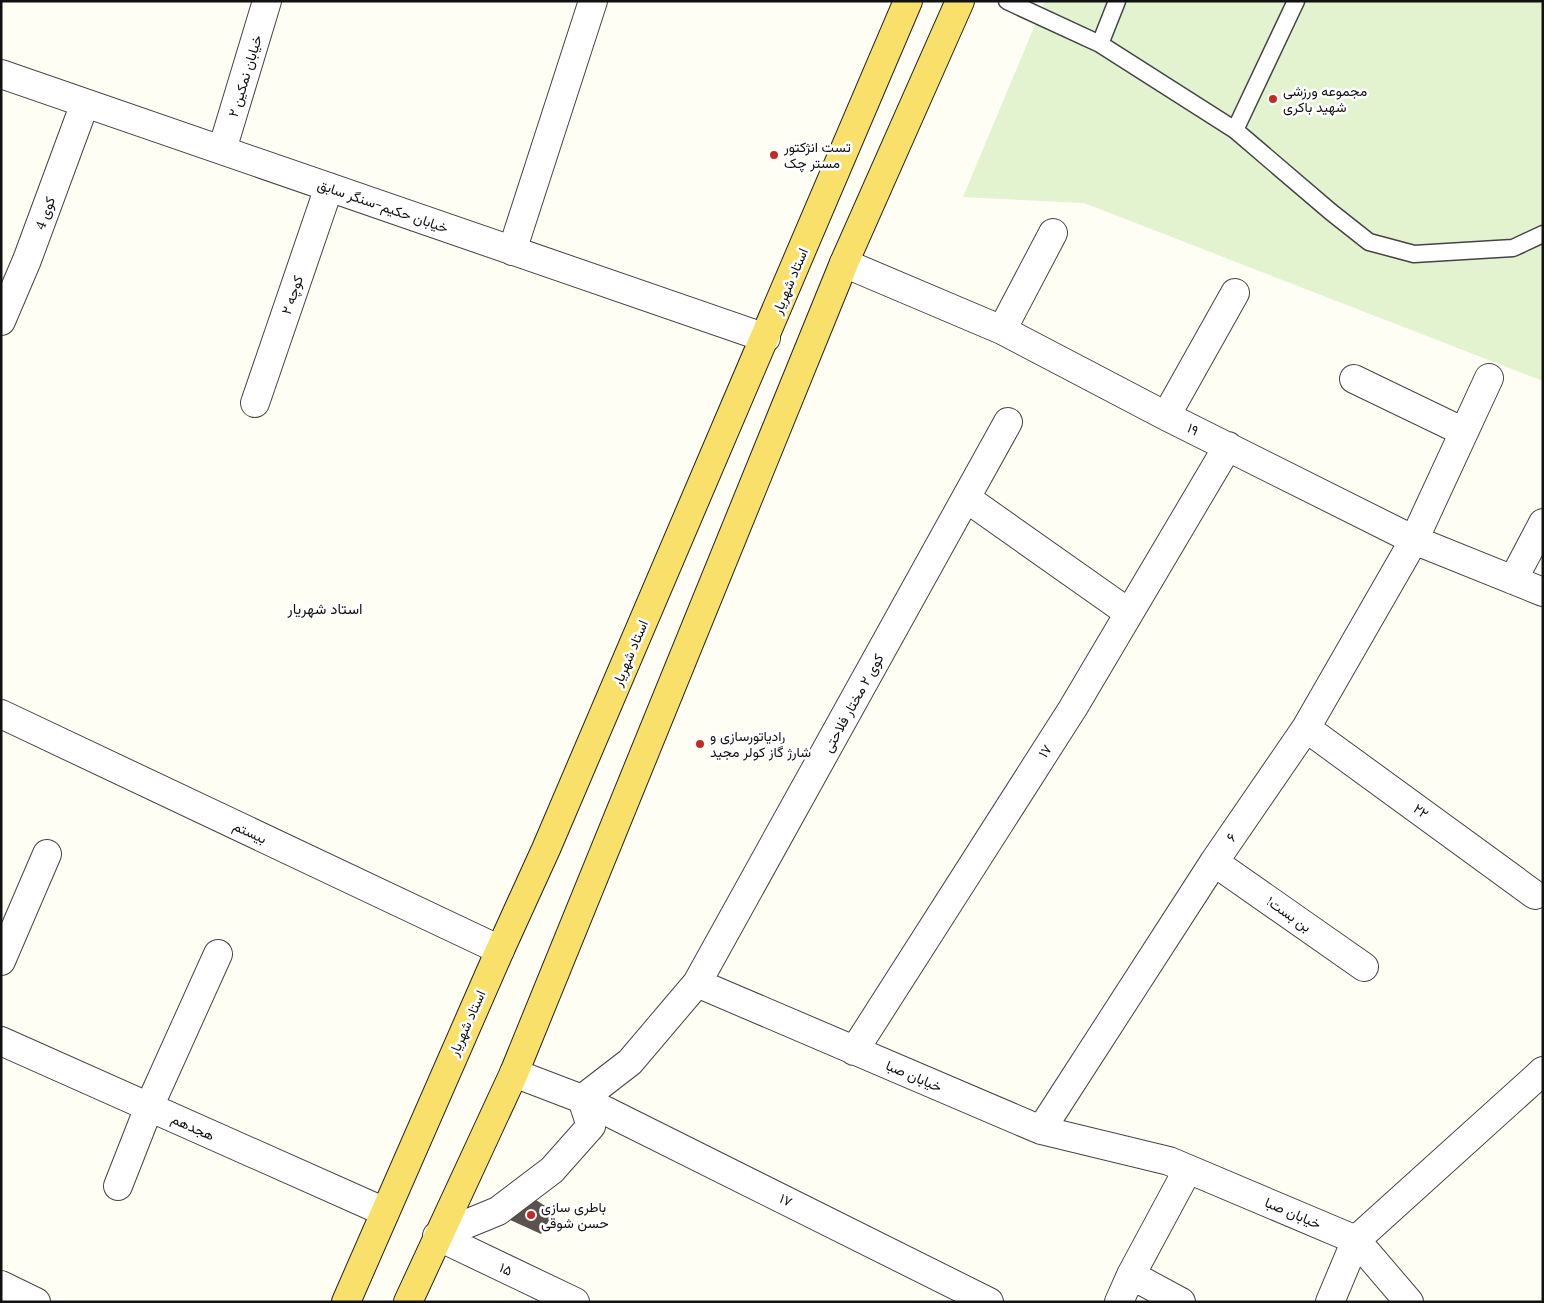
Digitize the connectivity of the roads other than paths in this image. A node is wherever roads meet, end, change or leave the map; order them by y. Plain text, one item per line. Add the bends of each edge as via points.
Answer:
1 (267, 1) edge
2 (593, 1) edge
3 (908, 1) edge
4 (960, 1) edge
5 (1007, 1) edge
6 (1117, 1) edge
7 (1296, 1) edge
8 (1100, 44) junction
9 (1, 74) edge
10 (85, 103) junction
11 (1235, 130) junction
12 (222, 150) junction
13 (329, 187) junction
14 (1053, 233) dead end
15 (1543, 234) edge
16 (512, 251) junction
17 (844, 263) junction
18 (1235, 292) dead end
19 (1, 322) edge
20 (1002, 330) junction
21 (766, 338) junction
22 (1489, 378) dead end
23 (1354, 379) dead end
24 (255, 403) dead end
25 (1166, 416) junction
26 (1008, 422) dead end
27 (1464, 432) junction
28 (1228, 446) junction
29 (966, 498) junction
30 (1543, 523) edge
31 (1414, 540) junction
32 (1513, 580) junction
33 (1543, 592) edge
34 (1129, 613) junction
35 (1, 714) edge
36 (1306, 728) junction
37 (46, 854) dead end
38 (1214, 862) junction
39 (1535, 895) dead end
40 (500, 950) junction
41 (218, 954) dead end
42 (1, 961) edge
43 (1364, 967) dead end
44 (697, 983) junction
45 (1, 1041) edge
46 (854, 1051) junction
47 (1543, 1071) edge
48 (514, 1074) junction
49 (582, 1099) junction
50 (149, 1107) junction
51 (1041, 1130) junction
52 (1188, 1169) junction
53 (118, 1186) dead end
54 (385, 1212) junction
55 (438, 1236) junction
56 (1356, 1240) junction
57 (1131, 1275) junction
58 (1, 1285) edge
59 (36, 1302) edge
60 (346, 1302) edge
61 (408, 1302) edge
62 (575, 1302) edge
63 (989, 1302) edge
64 (1120, 1302) edge
65 (1181, 1302) edge
66 (1330, 1302) edge
67 (1409, 1302) edge

1 - 12 street, خیابان نمکین ۲
2 - 16 street
3 - 21 main road, استاد شهریار
4 - 17 main road
5 - 8 lane
6 - 8 lane
7 - 11 lane
8 - 11 lane
9 - 10 street, خیابان حکیم-سنگر سابق
10 - 12 street, خیابان حکیم-سنگر سابق
10 - 19 street, کوی 4
11 - 15 lane via 1369,242 1414,254 1513,248
12 - 13 street, خیابان حکیم-سنگر سابق
13 - 16 street, خیابان حکیم-سنگر سابق
13 - 24 street, کوچه ۲
14 - 20 street
16 - 21 street, خیابان حکیم-سنگر سابق
17 - 20 street, ۱۹
17 - 48 main road
18 - 25 street
20 - 25 street, ۱۹
21 - 40 main road, استاد شهریار
22 - 27 street, ۶
23 - 27 street
25 - 28 street, ۱۹
26 - 29 street, کوی ۲ مختار فلاحتی
27 - 31 street, ۶
28 - 31 street, ۱۹
28 - 34 street, ۱۷
29 - 34 street
29 - 44 street, کوی ۲ مختار فلاحتی
30 - 32 street
31 - 32 street, ۱۹
31 - 36 street, ۶
32 - 33 street, ۱۹
34 - 46 street, ۱۷ via 1073,708
35 - 40 street, بیستم
36 - 38 street, ۶
36 - 39 street, ۲۲
37 - 42 street
38 - 43 street, بن بست۱
38 - 51 street, ۶
40 - 54 main road, استاد شهریار
41 - 50 street
44 - 46 street, خیابان صبا
44 - 49 street via 630,1062
45 - 50 street, هجدهم
46 - 51 street, خیابان صبا
47 - 56 street
48 - 49 street
48 - 55 main road
49 - 55 street via 591,1126 552,1170 498,1211
49 - 63 street, ۱۷
50 - 53 street
50 - 54 street, هجدهم
51 - 52 street, خیابان صبا via 1168,1161
52 - 56 street, خیابان صبا
52 - 57 street
54 - 60 main road, استاد شهریار
55 - 61 main road
55 - 62 street, ۱۵
56 - 66 street
56 - 67 street
57 - 64 street
57 - 65 street
58 - 59 street

